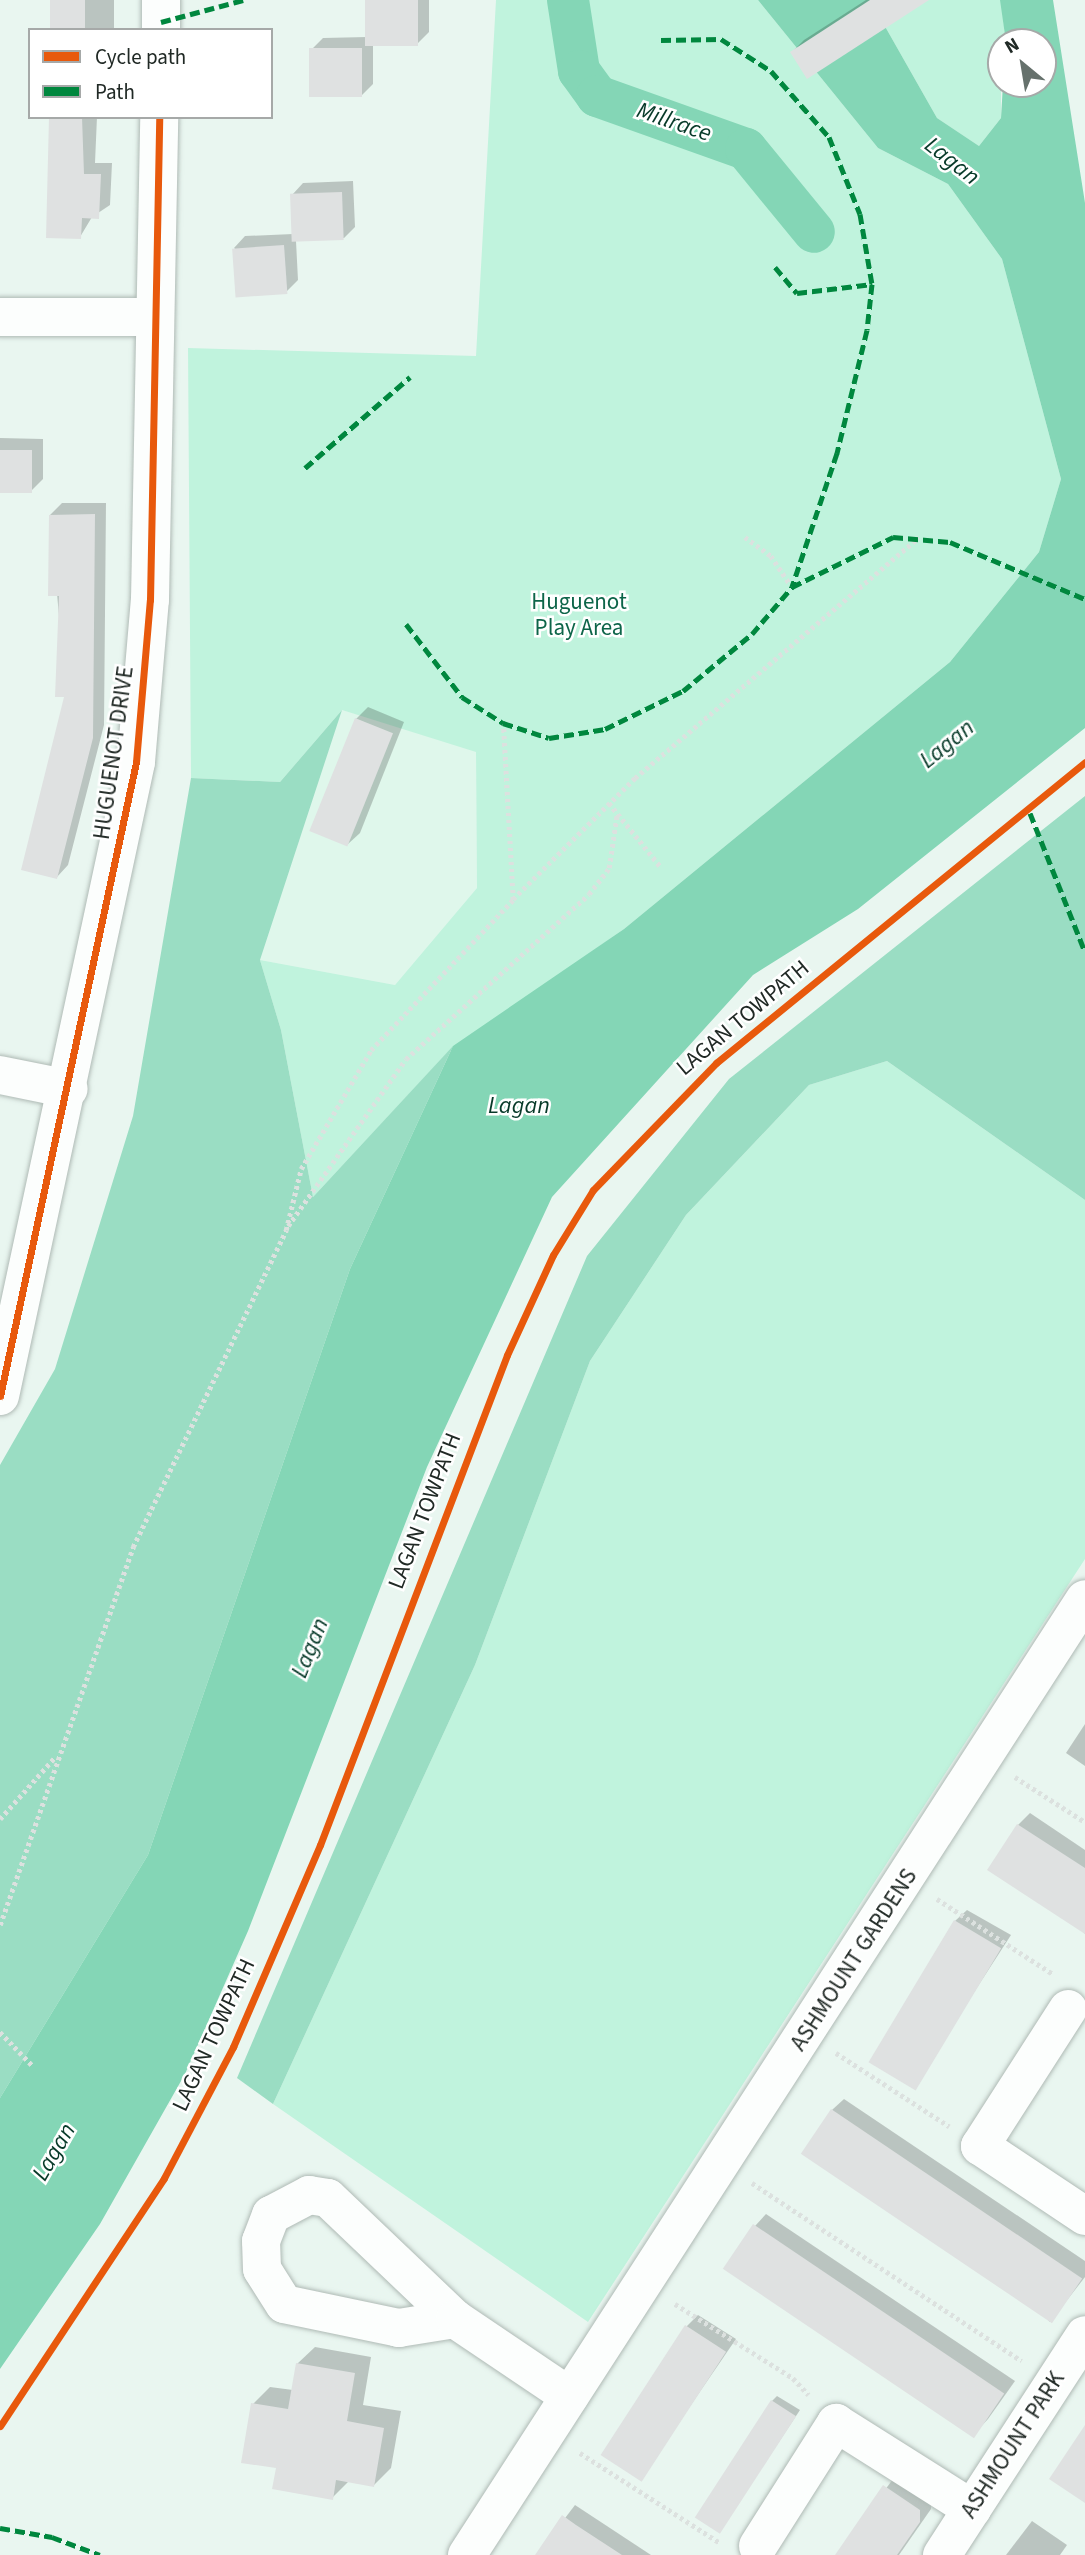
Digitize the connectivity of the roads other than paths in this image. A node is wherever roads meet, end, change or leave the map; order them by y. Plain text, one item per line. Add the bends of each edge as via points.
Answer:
1 (161, 0) edge
2 (161, 28) edge
3 (159, 119) edge
4 (0, 317) edge
5 (155, 317) junction
6 (0, 1074) edge
7 (69, 1089) junction
8 (2, 1387) edge
9 (1085, 1599) edge
10 (1063, 1993) road end
11 (1085, 2216) edge
12 (455, 2319) junction
13 (1085, 2335) edge
14 (569, 2396) junction
15 (972, 2509) junction
16 (743, 2547) road end
17 (467, 2555) edge
18 (942, 2555) edge

1 - 2 street
3 - 5 street, HUGUENOT DRIVE
4 - 5 street
5 - 7 street, HUGUENOT DRIVE via 146,682 136,762
6 - 7 street
7 - 8 street, HUGUENOT DRIVE
9 - 14 street, ASHMOUNT GARDENS
10 - 11 street via 980,2146
12 - 12 street via 399,2328 284,2304 262,2269 261,2241 271,2215 309,2195 328,2198 352,2214
12 - 14 street
13 - 15 street, ASHMOUNT PARK
14 - 17 street, ASHMOUNT GARDENS
15 - 16 street via 836,2423
15 - 18 street, ASHMOUNT PARK

